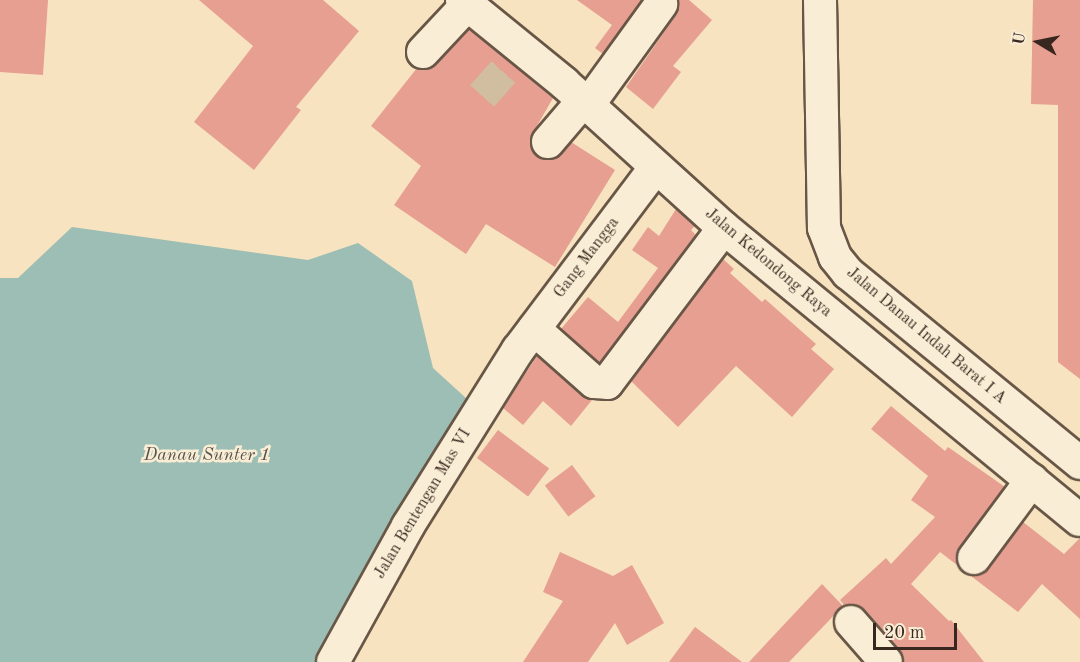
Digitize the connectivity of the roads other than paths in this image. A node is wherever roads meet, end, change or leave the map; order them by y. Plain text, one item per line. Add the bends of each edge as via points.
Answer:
1 (820, 0) edge
2 (464, 2) edge
3 (661, 3) dead end
4 (423, 52) dead end
5 (585, 103) junction
6 (548, 142) dead end
7 (656, 167) junction
8 (724, 228) junction
9 (526, 339) junction
10 (1080, 463) edge
11 (1032, 480) junction
12 (1080, 519) edge
13 (974, 558) dead end
14 (851, 622) dead end
15 (333, 662) edge
16 (886, 662) edge

1 - 10 street, Jalan Danau Indah Barat I A via 824,228 829,246 848,273
2 - 4 street
2 - 5 street, Jalan Kedondong Raya
3 - 5 street
5 - 6 street
5 - 7 street, Jalan Kedondong Raya
7 - 8 street, Jalan Kedondong Raya
7 - 9 street, Gang Mangga
8 - 9 street via 608,383 594,382
8 - 11 street, Jalan Kedondong Raya
9 - 15 street, Jalan Bentengan Mas VI via 408,526
11 - 12 street, Jalan Kedondong Raya
11 - 13 street
14 - 16 street

